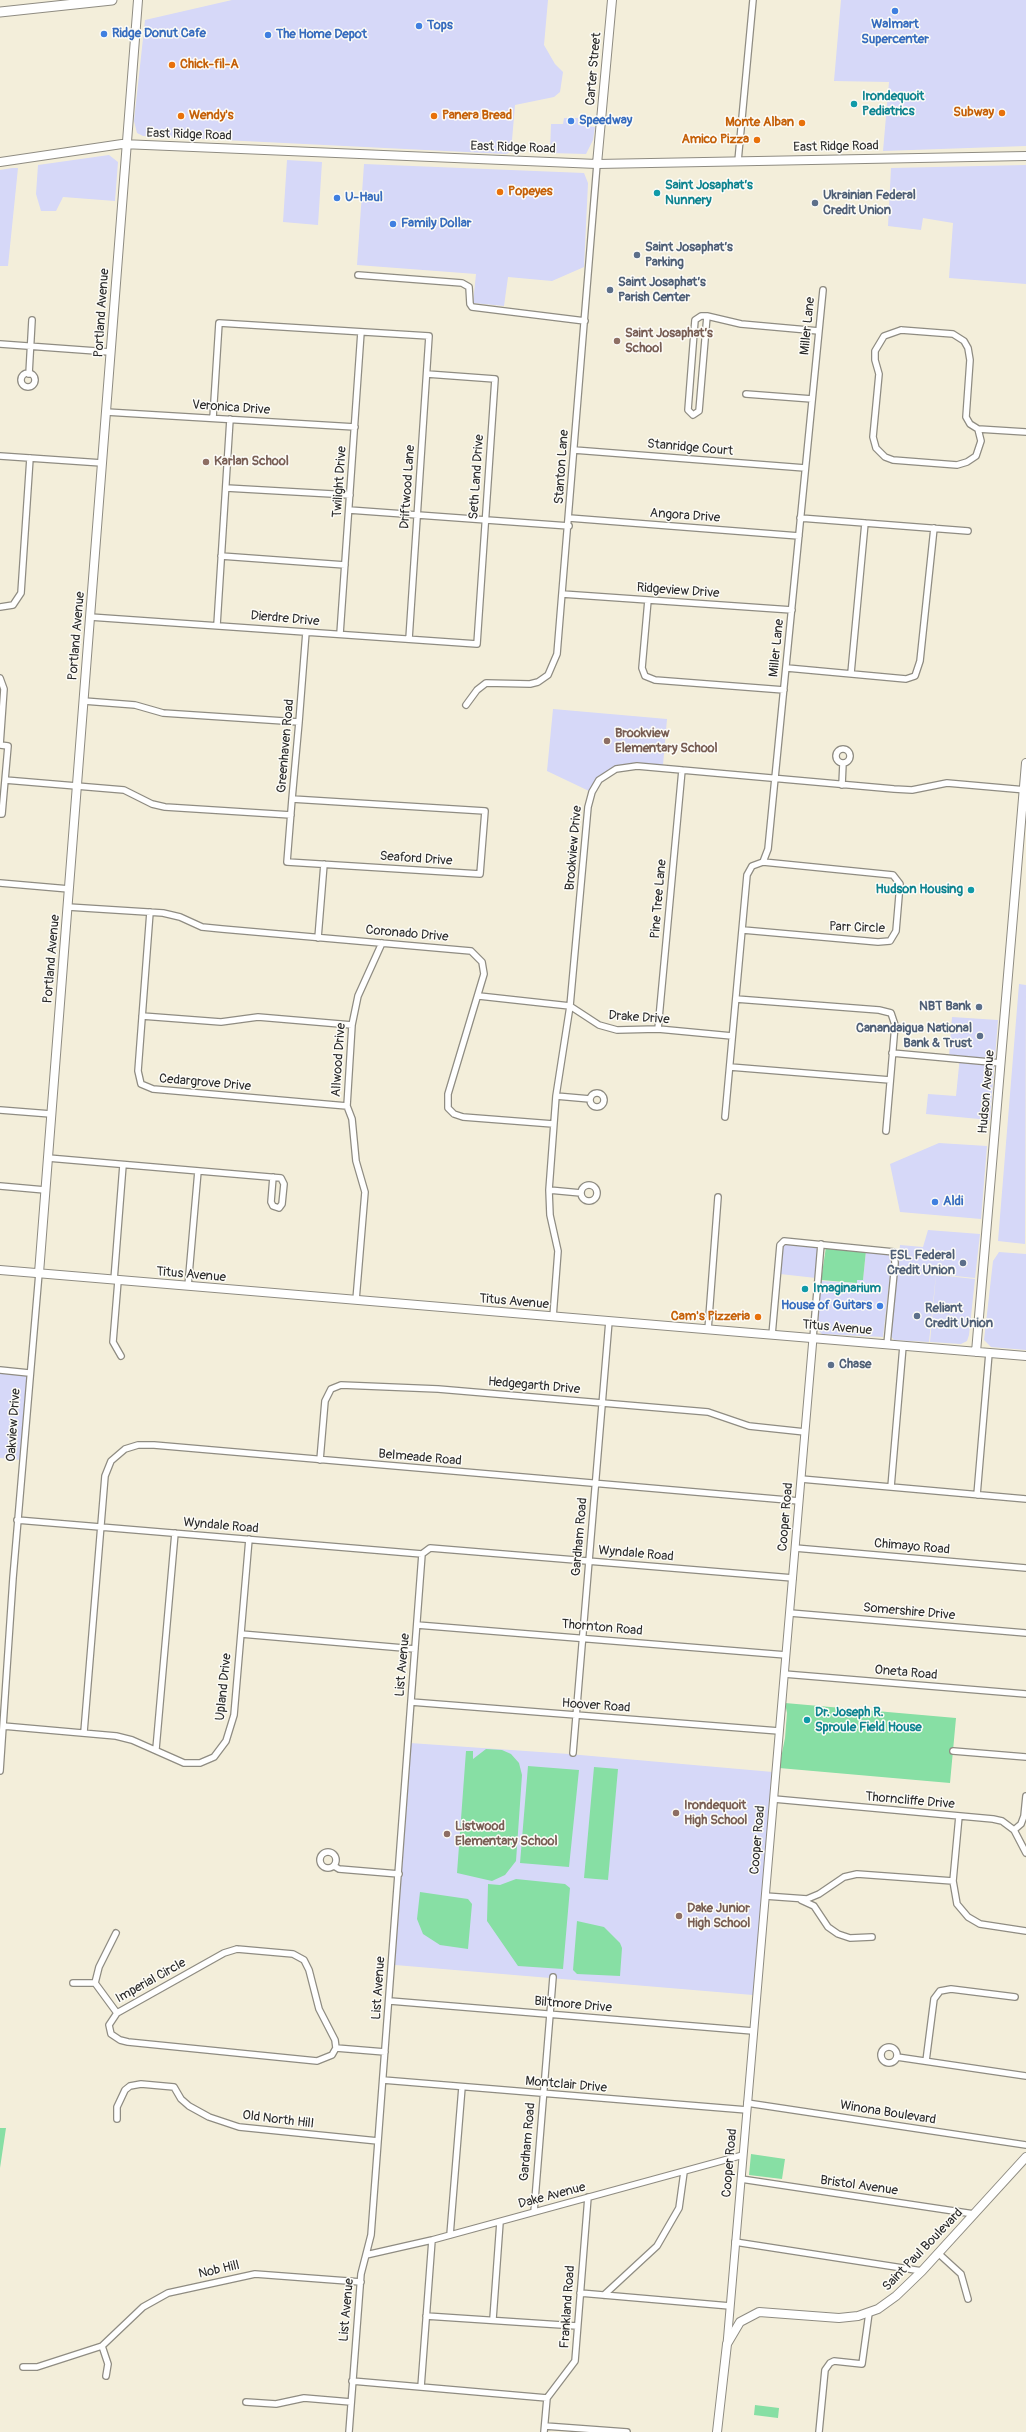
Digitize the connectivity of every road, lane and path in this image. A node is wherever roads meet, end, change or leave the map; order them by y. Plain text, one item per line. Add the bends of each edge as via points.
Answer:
1 (112, 0) edge
2 (138, 0) edge
3 (612, 0) edge
4 (753, 0) edge
5 (0, 12) edge
6 (127, 145) junction
7 (1026, 156) edge
8 (738, 161) junction
9 (0, 162) edge
10 (597, 164) junction
11 (358, 275) dead end
12 (823, 290) dead end
13 (707, 316) junction
14 (32, 320) dead end
15 (585, 321) junction
16 (819, 331) junction
17 (361, 332) junction
18 (0, 344) edge
19 (30, 346) junction
20 (110, 352) junction
21 (29, 374) dead end
22 (427, 374) junction
23 (746, 394) dead end
24 (812, 399) junction
25 (106, 412) junction
26 (213, 418) junction
27 (230, 419) junction
28 (355, 427) junction
29 (978, 429) junction
30 (1026, 432) edge
31 (574, 450) junction
32 (0, 456) edge
33 (30, 458) junction
34 (102, 463) junction
35 (805, 468) junction
36 (226, 488) junction
37 (350, 496) junction
38 (349, 510) junction
39 (418, 515) junction
40 (569, 518) junction
41 (800, 518) junction
42 (486, 520) junction
43 (865, 523) junction
44 (569, 526) junction
45 (934, 528) junction
46 (968, 530) dead end
47 (799, 536) junction
48 (221, 556) junction
49 (345, 565) junction
50 (562, 594) junction
51 (648, 600) junction
52 (0, 607) edge
53 (792, 610) junction
54 (90, 617) junction
55 (217, 624) junction
56 (306, 632) junction
57 (340, 634) junction
58 (409, 639) junction
59 (477, 644) joint
60 (787, 668) junction
61 (851, 673) junction
62 (0, 678) edge
63 (784, 690) junction
64 (84, 701) junction
65 (466, 705) dead end
66 (298, 722) junction
67 (0, 745) edge
68 (843, 763) dead end
69 (1026, 764) edge
70 (682, 770) junction
71 (775, 779) junction
72 (5, 780) junction
73 (842, 785) junction
74 (77, 788) junction
75 (1025, 790) edge
76 (292, 799) junction
77 (0, 814) edge
78 (291, 815) junction
79 (287, 862) joint
80 (763, 862) junction
81 (324, 864) junction
82 (0, 883) edge
83 (69, 889) junction
84 (68, 907) junction
85 (150, 912) junction
86 (743, 930) junction
87 (318, 938) junction
88 (382, 943) junction
89 (479, 996) junction
90 (736, 1000) junction
91 (570, 1006) junction
92 (142, 1016) junction
93 (352, 1025) junction
94 (658, 1029) junction
95 (732, 1036) junction
96 (892, 1053) junction
97 (1002, 1063) junction
98 (730, 1067) junction
99 (890, 1080) junction
100 (556, 1096) junction
101 (590, 1099) dead end
102 (347, 1106) junction
103 (0, 1110) edge
104 (51, 1114) junction
105 (725, 1116) dead end
106 (553, 1124) junction
107 (886, 1131) dead end
108 (48, 1158) junction
109 (123, 1165) junction
110 (198, 1171) junction
111 (273, 1177) junction
112 (0, 1186) edge
113 (45, 1190) junction
114 (549, 1190) junction
115 (581, 1193) dead end
116 (718, 1197) dead end
117 (821, 1244) junction
118 (0, 1270) edge
119 (39, 1273) junction
120 (116, 1280) junction
121 (188, 1286) junction
122 (356, 1300) junction
123 (553, 1317) junction
124 (609, 1322) junction
125 (708, 1330) junction
126 (772, 1335) junction
127 (813, 1338) junction
128 (887, 1344) junction
129 (903, 1346) junction
130 (976, 1352) junction
131 (989, 1353) junction
132 (121, 1356) dead end
133 (1026, 1356) edge
134 (0, 1370) edge
135 (29, 1373) junction
136 (602, 1403) junction
137 (805, 1432) junction
138 (320, 1460) junction
139 (801, 1480) junction
140 (596, 1483) junction
141 (891, 1487) junction
142 (977, 1495) junction
143 (1026, 1499) edge
144 (799, 1501) junction
145 (17, 1520) junction
146 (102, 1527) junction
147 (176, 1533) junction
148 (249, 1539) junction
149 (795, 1548) junction
150 (422, 1554) junction
151 (589, 1561) junction
152 (1026, 1568) edge
153 (793, 1578) junction
154 (790, 1613) junction
155 (417, 1625) junction
156 (1026, 1633) edge
157 (240, 1634) junction
158 (582, 1637) junction
159 (415, 1649) junction
160 (786, 1655) junction
161 (784, 1674) junction
162 (1026, 1694) edge
163 (411, 1702) junction
164 (2, 1710) edge
165 (575, 1715) junction
166 (3, 1726) junction
167 (779, 1731) junction
168 (84, 1732) junction
169 (156, 1749) junction
170 (954, 1751) dead end
171 (572, 1754) dead end
172 (1026, 1757) edge
173 (0, 1771) edge
174 (1026, 1796) edge
175 (774, 1799) junction
176 (959, 1816) junction
177 (1014, 1830) junction
178 (1026, 1853) edge
179 (334, 1866) dead end
180 (399, 1874) junction
181 (953, 1881) junction
182 (765, 1896) junction
183 (801, 1900) junction
184 (1026, 1931) edge
185 (116, 1933) dead end
186 (872, 1937) dead end
187 (553, 1977) dead end
188 (73, 1983) dead end
189 (95, 1983) junction
190 (1015, 1997) dead end
191 (390, 2001) junction
192 (116, 2012) junction
193 (550, 2015) junction
194 (754, 2031) junction
195 (336, 2048) junction
196 (385, 2052) junction
197 (897, 2057) dead end
198 (926, 2061) junction
199 (1026, 2076) edge
200 (383, 2080) junction
201 (462, 2087) junction
202 (543, 2094) junction
203 (747, 2107) junction
204 (117, 2119) dead end
205 (378, 2141) junction
206 (1026, 2145) edge
207 (743, 2155) junction
208 (1026, 2157) edge
209 (684, 2172) junction
210 (741, 2180) junction
211 (588, 2197) junction
212 (534, 2212) junction
213 (974, 2214) junction
214 (500, 2222) junction
215 (450, 2235) junction
216 (432, 2240) junction
217 (735, 2242) junction
218 (938, 2253) junction
219 (366, 2254) junction
220 (922, 2271) junction
221 (360, 2282) junction
222 (580, 2293) junction
223 (604, 2295) junction
224 (968, 2298) dead end
225 (730, 2306) junction
226 (869, 2313) junction
227 (426, 2316) junction
228 (493, 2319) junction
229 (577, 2326) junction
230 (727, 2344) junction
231 (102, 2346) junction
232 (23, 2367) dead end
233 (106, 2376) dead end
234 (352, 2381) junction
235 (421, 2388) junction
236 (547, 2398) junction
237 (246, 2402) dead end
238 (351, 2402) junction
239 (544, 2429) edge
240 (348, 2432) edge
241 (627, 2432) edge
242 (717, 2432) edge
243 (819, 2432) edge

1 - 5 main road
2 - 6 main road, Portland Avenue
3 - 10 main road, Carter Street
4 - 8 street
6 - 9 main road, East Ridge Road
6 - 10 main road, East Ridge Road
6 - 20 main road, Portland Avenue
7 - 8 main road, East Ridge Road
8 - 10 main road, East Ridge Road
10 - 15 street, Stanton Lane
11 - 15 street via 462,283 469,287 472,307
12 - 16 street, Miller Lane
13 - 13 street via 695,320 688,410 693,415 699,411
13 - 16 street via 741,324
14 - 19 street
15 - 31 street, Stanton Lane
16 - 24 street, Miller Lane
17 - 22 street, Driftwood Lane via 429,336
17 - 26 street via 219,323
17 - 28 street, Twilight Drive
18 - 19 street
19 - 20 street
19 - 21 street
20 - 25 main road, Portland Avenue
22 - 39 street, Driftwood Lane
22 - 42 street, Seth Land Drive via 495,379
23 - 24 street
24 - 35 street, Miller Lane
25 - 26 street, Veronica Drive
25 - 34 main road, Portland Avenue
26 - 27 street, Veronica Drive
27 - 28 street, Veronica Drive
27 - 36 street
28 - 37 street, Twilight Drive
29 - 29 street via 970,424 966,417 970,360 964,341 949,333 900,330 884,336 876,347 874,356 879,374 873,436 876,448 882,454 893,460 962,464 972,460 978,452 981,441
29 - 30 street
31 - 35 street, Stanridge Court
31 - 40 street, Stanton Lane
32 - 33 street
33 - 34 street
33 - 52 street via 21,593 13,605
34 - 54 main road, Portland Avenue
35 - 41 street, Miller Lane
36 - 37 street
36 - 48 street
37 - 38 street, Twilight Drive
38 - 39 street
38 - 49 street, Twilight Drive
39 - 42 street
39 - 58 street, Driftwood Lane
40 - 44 street, Stanton Lane
40 - 47 street, Angora Drive
41 - 43 street
41 - 47 street, Miller Lane
42 - 44 street
42 - 59 street, Seth Land Drive
43 - 45 street
43 - 61 street
44 - 50 street, Stanton Lane
45 - 46 street
45 - 61 street via 920,661 915,676 906,680
47 - 53 street, Miller Lane
48 - 49 street
48 - 55 street
49 - 57 street, Twilight Drive
50 - 51 street, Ridgeview Drive
50 - 65 street, Stanton Lane via 557,654 548,675 530,684 486,683
51 - 53 street, Ridgeview Drive
51 - 63 street via 642,668 645,676 654,680
53 - 60 street, Miller Lane
54 - 55 street, Dierdre Drive
54 - 64 main road, Portland Avenue
55 - 56 street, Dierdre Drive
56 - 57 street, Dierdre Drive
56 - 66 street, Greenhaven Road
57 - 58 street, Dierdre Drive
58 - 59 street, Dierdre Drive
60 - 61 street
60 - 63 street, Miller Lane
62 - 67 street via 4,689
63 - 71 street, Miller Lane
64 - 66 street via 135,705 164,713
64 - 74 main road, Portland Avenue
66 - 76 street, Greenhaven Road
67 - 72 street via 8,746
68 - 73 street
69 - 75 main road, Hudson Avenue
70 - 71 street, Brookview Drive
70 - 91 street, Brookview Drive via 622,767 605,776 592,792 588,807
70 - 94 street, Pine Tree Lane
71 - 73 street, Brookview Drive
71 - 80 street, Miller Lane via 768,848
72 - 74 street
72 - 77 street
73 - 75 street, Brookview Drive via 906,790 948,783
74 - 78 street via 124,790 152,804 165,807
74 - 83 main road, Portland Avenue
75 - 97 main road, Hudson Avenue
76 - 78 street, Greenhaven Road
76 - 81 street, Seaford Drive via 485,812 480,874
78 - 79 street, Greenhaven Road
79 - 81 street, Seaford Drive
80 - 86 street via 752,866 748,872
80 - 86 street, Parr Circle via 893,875 900,884 896,931 890,941 878,942
81 - 87 street
82 - 83 street
83 - 84 main road, Portland Avenue
84 - 85 street, Coronado Drive
84 - 104 main road, Portland Avenue
85 - 87 street, Coronado Drive via 175,915 207,928
85 - 92 street, Cedargrove Drive
86 - 90 street
87 - 88 street, Coronado Drive
88 - 89 street, Coronado Drive via 471,951 480,958 484,966
88 - 93 street, Allwood Drive via 358,996
89 - 91 street, Drake Drive
89 - 106 street, Coronado Drive via 448,1094 448,1108 454,1114 463,1117
90 - 95 street
90 - 96 street via 891,1013 895,1020
91 - 94 street, Drake Drive via 591,1021 608,1028
91 - 100 street, Brookview Drive
92 - 93 street via 220,1022 258,1016
92 - 102 street, Cedargrove Drive via 138,1077 144,1087
93 - 102 street, Allwood Drive
94 - 95 street, Drake Drive
95 - 98 street
96 - 97 street
96 - 99 street
97 - 130 main road, Hudson Avenue
98 - 99 street
98 - 105 street
99 - 107 street
100 - 101 street
100 - 106 street, Brookview Drive
102 - 122 street, Allwood Drive via 352,1119 355,1156 365,1192
103 - 104 street
104 - 108 main road, Portland Avenue
106 - 114 street, Brookview Drive
108 - 109 street
108 - 113 main road, Portland Avenue
109 - 110 street
109 - 120 street
110 - 111 street
110 - 121 street
111 - 111 street via 284,1180 282,1204 279,1208 271,1202
112 - 113 street
113 - 119 main road, Portland Avenue
114 - 115 street
114 - 123 street, Brookview Drive via 550,1215 558,1251
116 - 125 street
117 - 126 street via 781,1242
117 - 127 street
117 - 128 street via 894,1252
118 - 119 main road, Titus Avenue
119 - 120 main road, Titus Avenue
119 - 135 street, Oakview Drive
120 - 121 main road, Titus Avenue
120 - 132 street via 113,1342
121 - 122 main road, Titus Avenue
122 - 123 main road, Titus Avenue
123 - 124 main road, Titus Avenue
124 - 125 main road, Titus Avenue
124 - 136 street, Gardham Road
125 - 126 main road, Titus Avenue
126 - 127 main road, Titus Avenue
127 - 128 main road, Titus Avenue
127 - 137 street, Cooper Road
128 - 129 main road, Titus Avenue
129 - 130 main road, Titus Avenue
129 - 141 street
130 - 131 main road, Titus Avenue
131 - 133 main road, Titus Avenue
131 - 142 street
134 - 135 street
135 - 145 street, Oakview Drive
136 - 137 street, Hedgegarth Drive via 708,1412 749,1426
136 - 138 street, Hedgegarth Drive via 438,1389 341,1385 331,1389 325,1401
136 - 140 street, Gardham Road
137 - 139 street, Cooper Road
138 - 140 street, Belmeade Road
138 - 146 street, Belmeade Road via 154,1445 125,1448 114,1456 106,1470
139 - 141 street
139 - 144 street, Cooper Road
140 - 144 street, Belmeade Road
140 - 151 street, Gardham Road
141 - 142 street
142 - 143 street
144 - 149 street, Cooper Road
145 - 146 street, Wyndale Road
145 - 164 street, Oakview Drive
146 - 147 street, Wyndale Road
146 - 168 street, Belmeade Road
147 - 148 street, Wyndale Road
147 - 169 street
148 - 150 street, Wyndale Road
148 - 157 street, Upland Drive
149 - 152 street, Chimayo Road
149 - 153 street, Cooper Road
150 - 151 street, Wyndale Road via 430,1548
150 - 155 street, List Avenue
151 - 153 street, Wyndale Road
151 - 158 street, Gardham Road
153 - 154 street, Cooper Road
154 - 156 street, Somershire Drive
154 - 160 street, Cooper Road
155 - 158 street, Thornton Road
155 - 159 street, List Avenue
157 - 159 street
157 - 169 street, Upland Drive via 234,1715 229,1734 220,1752 207,1761 192,1764 178,1761
158 - 160 street, Thornton Road
158 - 165 street, Gardham Road
159 - 163 street, List Avenue
160 - 161 street, Cooper Road
161 - 162 street, Oneta Road
161 - 167 street, Cooper Road
163 - 165 street, Hoover Road
163 - 180 street, List Avenue
164 - 166 street, Oakview Drive
165 - 167 street, Hoover Road
165 - 171 street, Gardham Road
166 - 168 street, Upland Drive
166 - 173 street, Oakview Drive
167 - 175 street, Cooper Road
168 - 169 street, Upland Drive via 124,1737
170 - 172 street
174 - 177 street via 1024,1816 1021,1824
175 - 176 street, Thorncliffe Drive
175 - 182 street, Cooper Road
176 - 177 street, Thorncliffe Drive via 1002,1821
176 - 181 street
177 - 178 street
179 - 180 street via 339,1869
180 - 191 street, List Avenue
181 - 183 street via 857,1874
181 - 184 street via 957,1904 973,1921 988,1927
182 - 183 street
182 - 194 street, Cooper Road
183 - 186 street via 814,1906 828,1927 838,1934 850,1938
185 - 189 street via 99,1967
187 - 193 street, Gardham Road
188 - 189 street
189 - 192 street
190 - 198 street via 951,1989 940,1991 934,1999
191 - 193 street, Biltmore Drive
191 - 196 street, List Avenue
192 - 195 street, Imperial Circle via 110,2020 109,2030 114,2038 128,2042 316,2061 329,2057
192 - 195 street, Imperial Circle via 228,1951 237,1949 293,1954 301,1957 307,1964 319,2009 334,2036
193 - 194 street, Biltmore Drive
193 - 202 street, Gardham Road
194 - 203 street, Cooper Road
195 - 196 street
196 - 200 street, List Avenue
197 - 198 street
198 - 199 street
200 - 201 street, Montclair Drive
200 - 205 street, List Avenue
201 - 202 street, Montclair Drive
201 - 215 street
202 - 203 street, Montclair Drive
202 - 212 street, Gardham Road
203 - 206 street, Winona Boulevard
203 - 207 street, Cooper Road
204 - 205 street, Old North Hill via 117,2107 125,2090 141,2084 174,2087 189,2106 209,2117 239,2128
205 - 219 street, List Avenue via 371,2235
207 - 209 street, Dake Avenue
207 - 210 street, Cooper Road
208 - 213 main road, Saint Paul Boulevard
209 - 211 street, Dake Avenue
209 - 223 street via 679,2208 657,2246
210 - 213 street, Bristol Avenue
210 - 217 street, Cooper Road
211 - 212 street, Dake Avenue
211 - 222 street, Frankland Road
212 - 214 street, Dake Avenue
213 - 218 main road, Saint Paul Boulevard
214 - 215 street, Dake Avenue
214 - 228 street
215 - 216 street, Dake Avenue
216 - 219 street, Dake Avenue
216 - 227 street
217 - 220 street
217 - 225 street, Cooper Road
218 - 220 main road, Saint Paul Boulevard
218 - 224 street via 961,2274
219 - 221 street, List Avenue
220 - 226 main road, Saint Paul Boulevard via 891,2300
221 - 231 street, Nob Hill via 255,2274 168,2293 143,2307
221 - 234 street, List Avenue
222 - 223 street
222 - 229 street, Frankland Road
223 - 225 street
225 - 230 street, Cooper Road
226 - 230 main road, Saint Paul Boulevard via 839,2318 759,2312 740,2322
226 - 243 street via 862,2364 834,2361 825,2370
227 - 228 street
227 - 235 street
228 - 229 street
229 - 236 street, Frankland Road via 575,2361
230 - 242 main road, Saint Paul Boulevard
231 - 232 street, Nob Hill via 37,2367
231 - 233 street via 108,2364
234 - 235 street
234 - 238 street, List Avenue
235 - 236 street
236 - 239 street
237 - 238 street via 276,2404 304,2398
238 - 240 street, List Avenue
239 - 241 street

